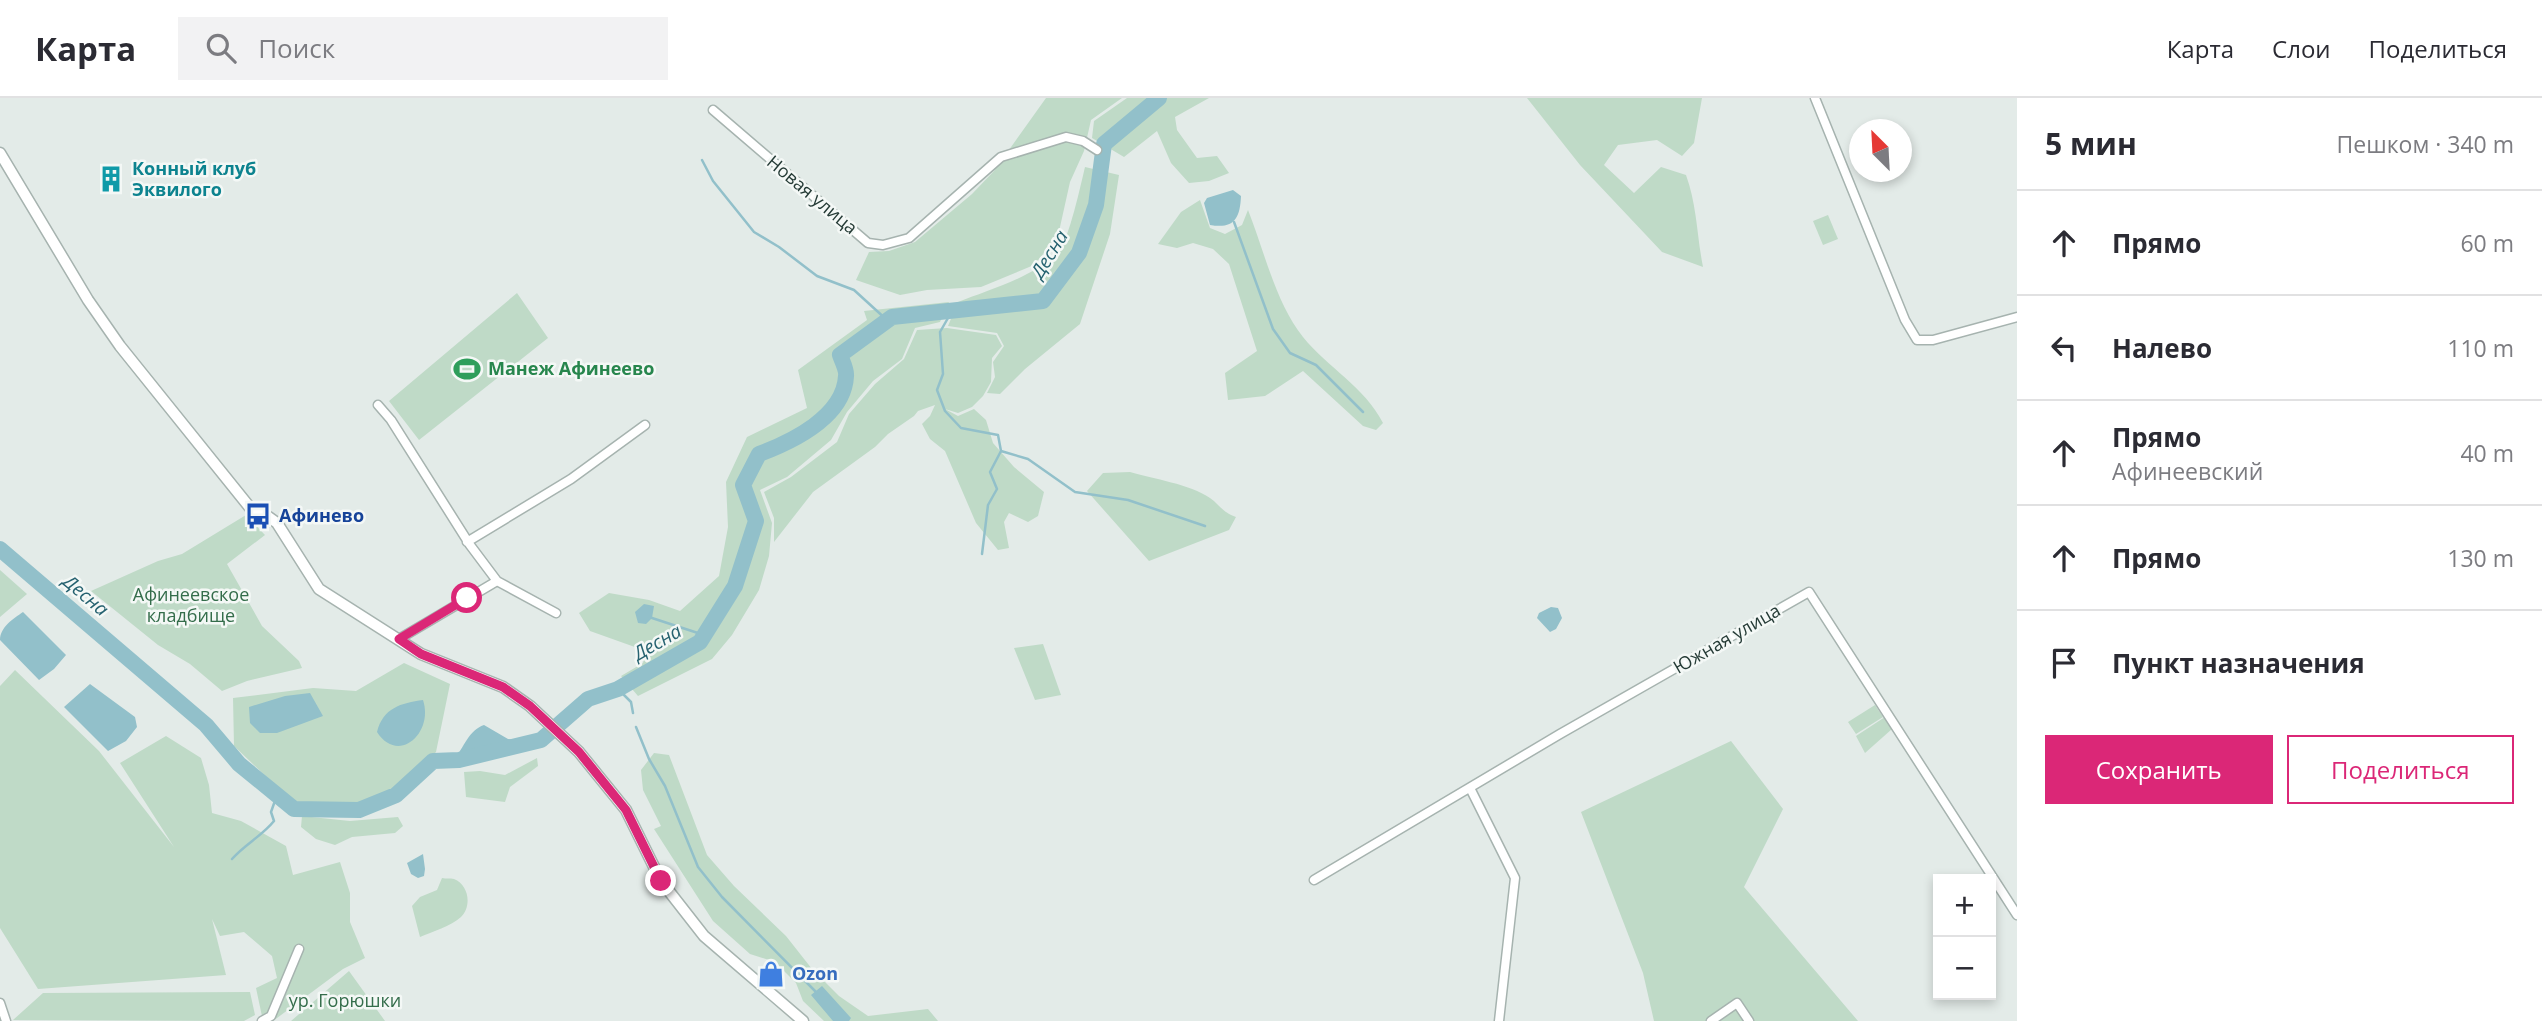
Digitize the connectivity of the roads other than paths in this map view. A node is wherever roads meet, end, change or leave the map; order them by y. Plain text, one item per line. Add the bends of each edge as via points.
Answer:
1 (1815, 98) edge
2 (713, 110) dead end
3 (1097, 150) dead end
4 (0, 153) edge
5 (2017, 317) edge
6 (378, 405) dead end
7 (645, 425) dead end
8 (467, 541) junction
9 (497, 581) junction
10 (556, 612) dead end
11 (399, 639) junction
12 (1470, 788) junction
13 (1314, 880) dead end
14 (2017, 915) edge
15 (299, 949) dead end
16 (0, 1003) edge
17 (6, 1021) edge
18 (262, 1021) edge
19 (803, 1021) edge
20 (1499, 1021) edge
21 (1711, 1021) edge
22 (1749, 1021) edge

1 - 5 street via 1917,340 1933,340
2 - 3 street, Новая улица via 868,243 883,245 909,238 1001,157 1066,137
4 - 11 street via 120,346 251,509 277,523 319,589
6 - 8 street
7 - 8 street via 571,479
8 - 9 street
9 - 10 street
9 - 11 street
11 - 19 street via 421,654 503,687 579,752 626,810 661,881 704,936
12 - 13 street, Южная улица
12 - 14 street, Южная улица via 1809,592
12 - 20 street via 1515,878
15 - 18 street via 271,1016
16 - 17 street
21 - 22 street via 1738,1003

